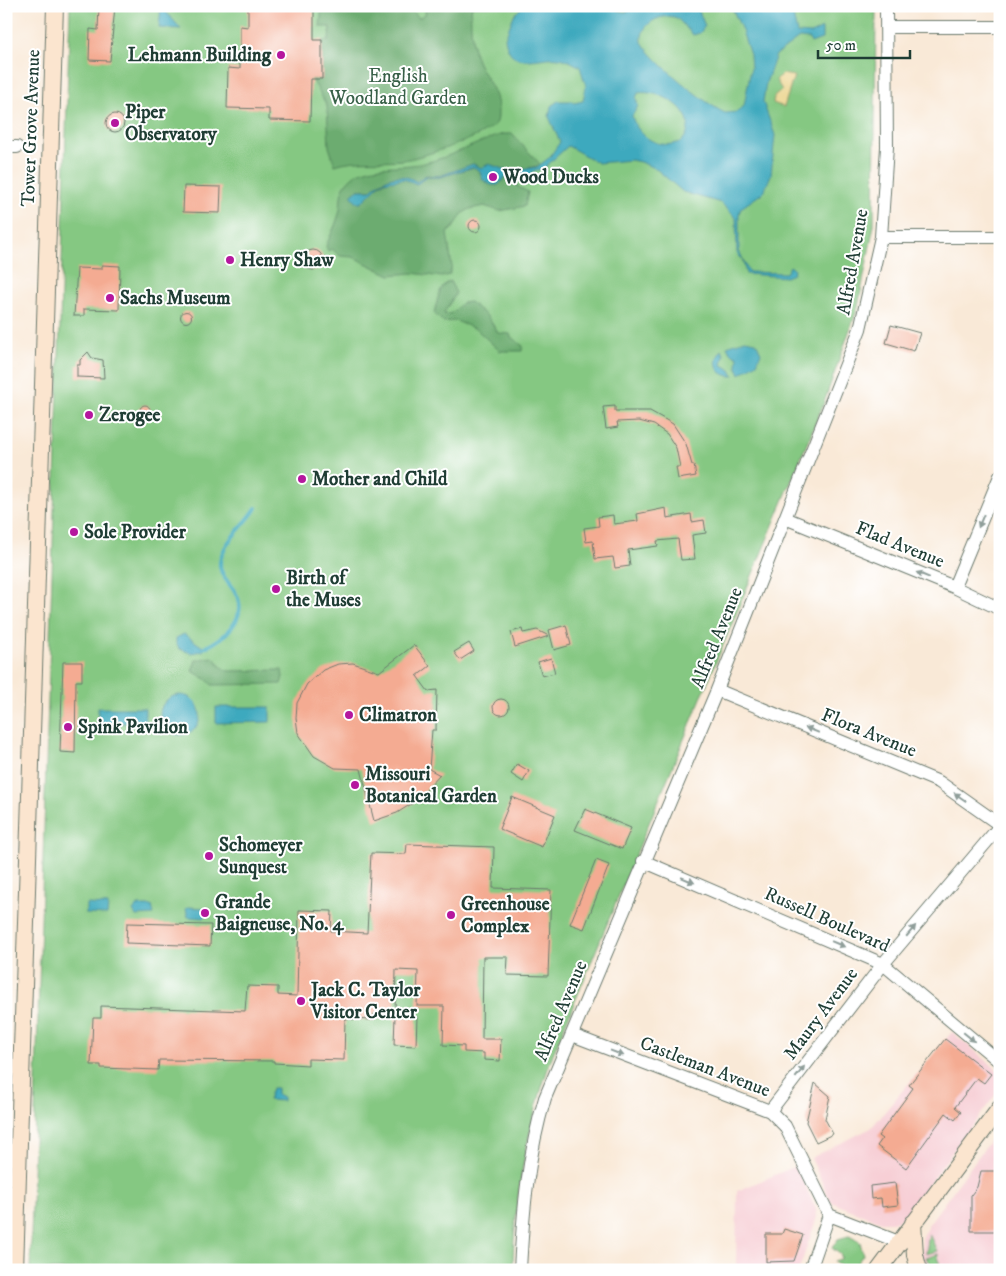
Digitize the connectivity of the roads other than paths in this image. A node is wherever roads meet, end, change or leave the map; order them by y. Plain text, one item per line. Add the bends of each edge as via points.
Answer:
1 (55, 6) edge
2 (886, 6) edge
3 (886, 27) junction
4 (1000, 27) edge
5 (881, 238) junction
6 (1000, 238) edge
7 (1000, 476) edge
8 (785, 518) junction
9 (954, 587) junction
10 (1000, 609) edge
11 (717, 690) junction
12 (1000, 825) edge
13 (643, 861) junction
14 (883, 964) junction
15 (572, 1035) junction
16 (1000, 1062) edge
17 (1000, 1108) edge
18 (770, 1111) junction
19 (829, 1215) junction
20 (913, 1223) junction
21 (899, 1242) junction
22 (16, 1270) edge
23 (520, 1270) edge
24 (810, 1270) edge
25 (878, 1270) edge
26 (919, 1270) edge

1 - 22 street, Tower Grove Avenue
2 - 3 street, Alfred Avenue
3 - 4 street
3 - 5 street, Alfred Avenue via 887,147
5 - 6 street
5 - 8 street, Alfred Avenue via 854,346
7 -> 9 street
9 -> 8 street, Flad Avenue
8 - 11 street, Alfred Avenue
9 - 10 street, Flad Avenue
12 -> 11 street, Flora Avenue via 939,782
11 - 13 street, Alfred Avenue
14 -> 12 street, Maury Avenue
13 -> 14 street, Russell Boulevard
13 - 15 street, Alfred Avenue
14 -> 16 street, Russell Boulevard
18 -> 14 street, Maury Avenue
15 -> 18 street, Castleman Avenue
15 - 23 street, Alfred Avenue via 545,1098 533,1143
17 - 20 street
18 - 19 street, Castleman Avenue via 784,1126
19 - 21 street
19 - 24 street
20 - 21 street
20 - 26 street via 914,1255
21 - 25 street

